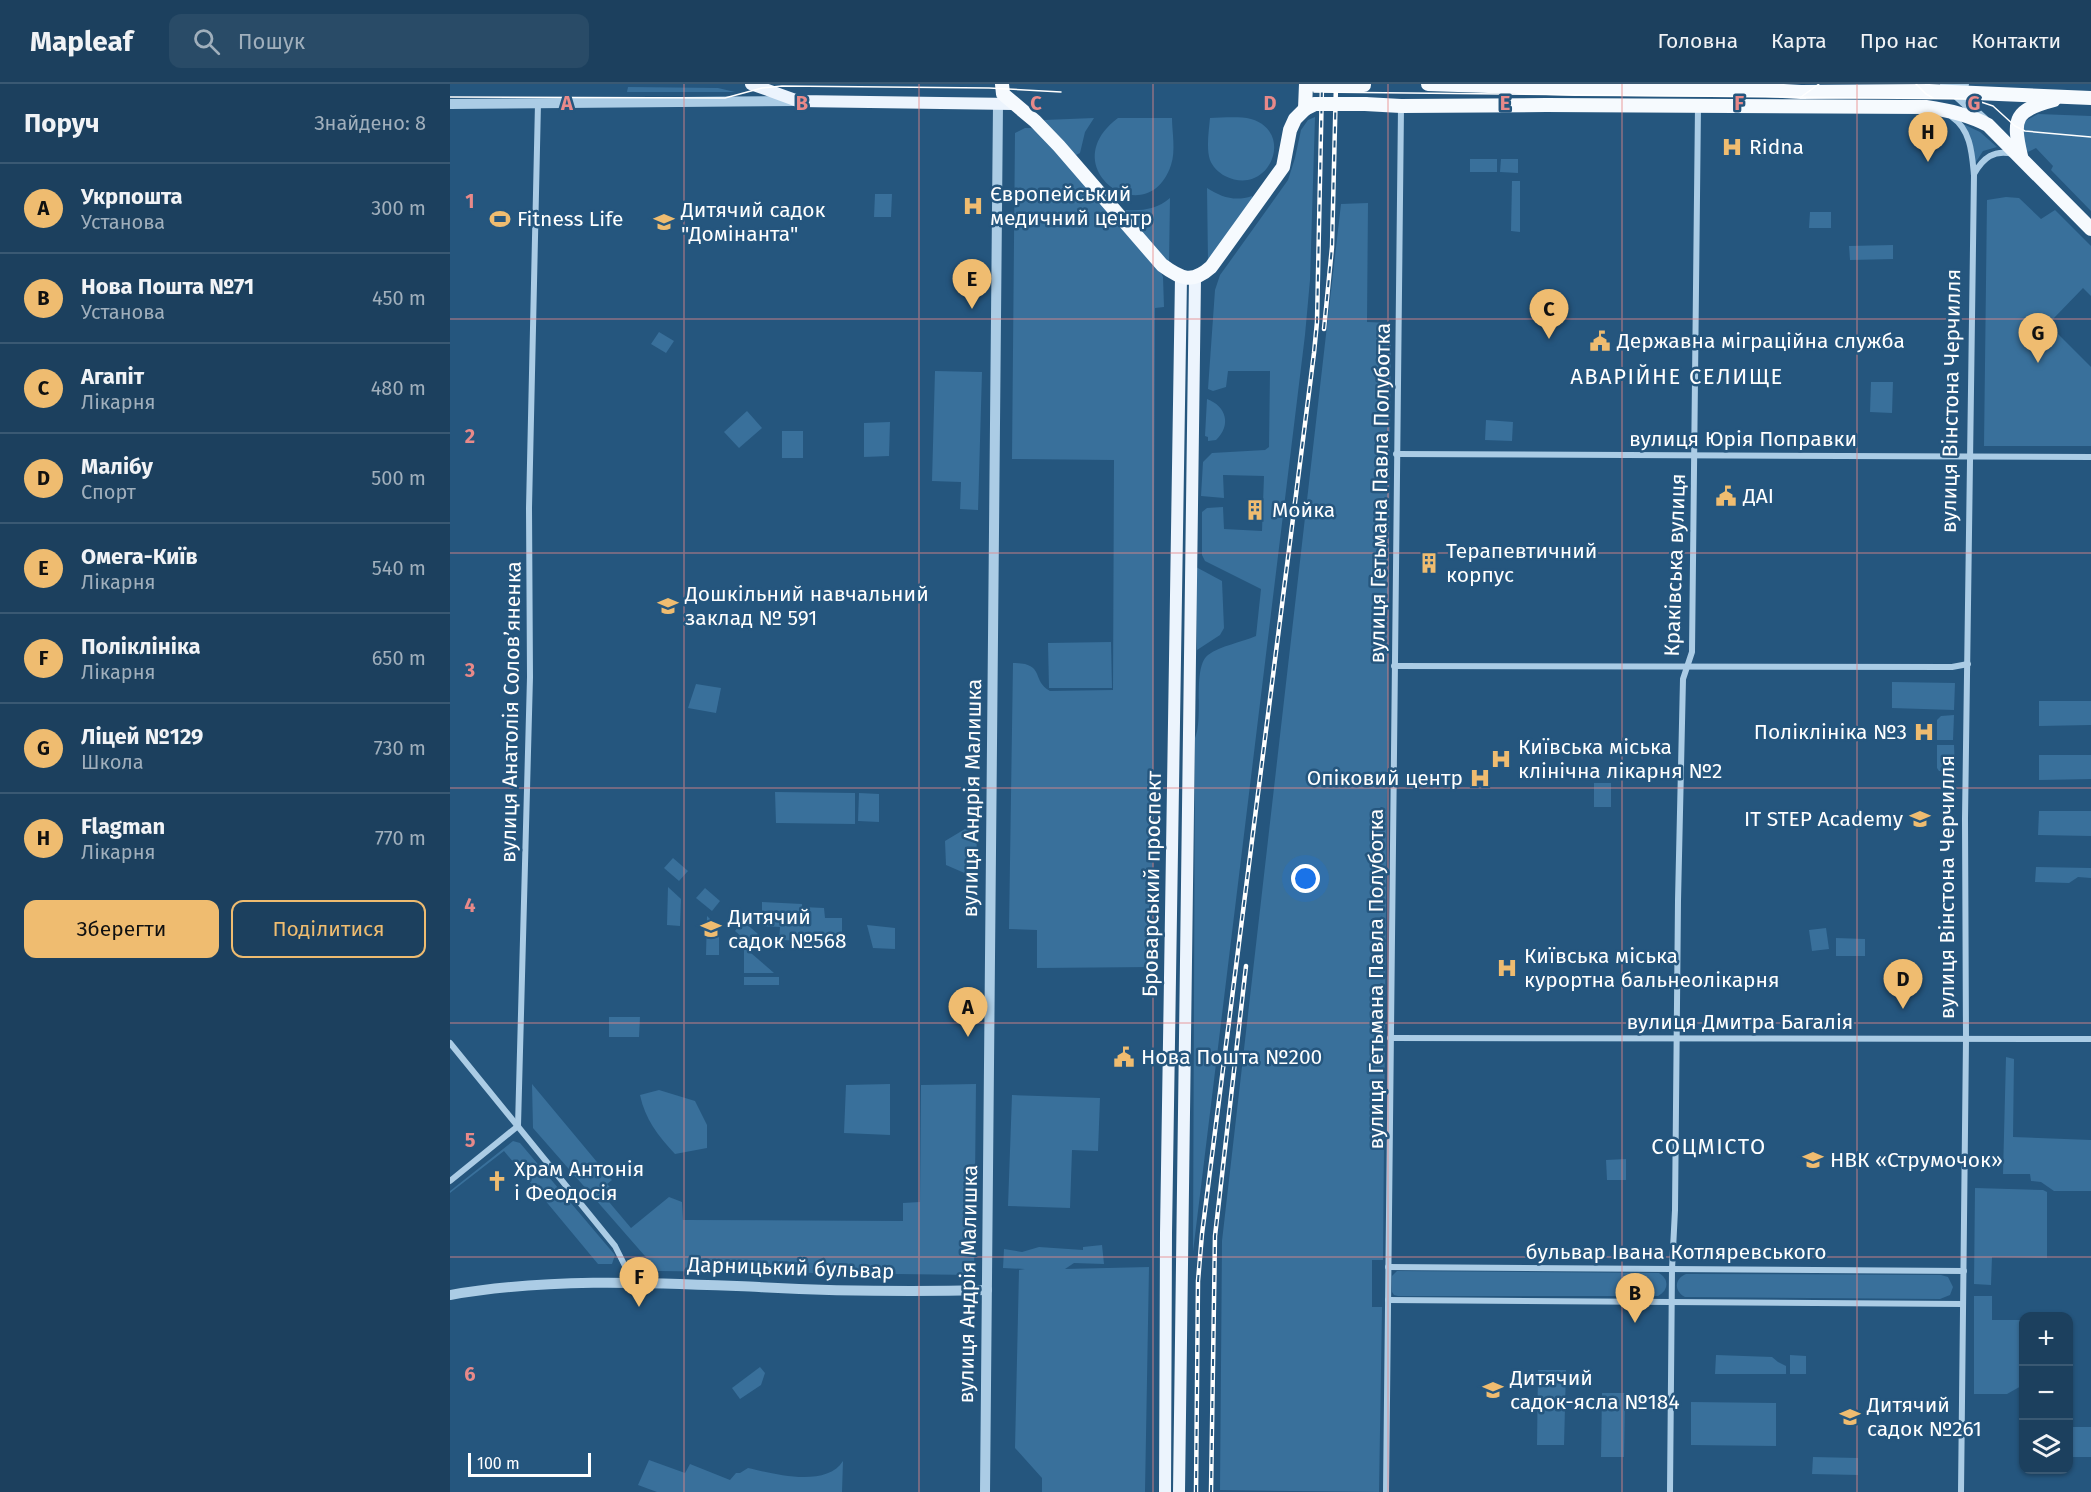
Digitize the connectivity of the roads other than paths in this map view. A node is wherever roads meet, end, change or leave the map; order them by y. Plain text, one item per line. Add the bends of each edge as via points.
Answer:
1 (752, 84) edge
2 (1002, 84) edge
3 (1306, 84) edge
4 (1314, 84) edge
5 (1428, 84) edge
6 (1907, 84) edge
7 (1981, 84) edge
8 (1368, 85) edge
9 (1954, 86) edge
10 (1889, 91) junction
11 (1992, 94) junction
12 (2068, 97) junction
13 (2091, 98) edge
14 (798, 101) junction
15 (538, 103) junction
16 (450, 104) edge
17 (998, 104) junction
18 (1013, 104) junction
19 (1698, 105) junction
20 (1310, 106) junction
21 (1401, 106) junction
22 (1942, 109) junction
23 (1988, 125) junction
24 (2021, 156) junction
25 (1974, 175) junction
26 (2091, 229) edge
27 (1188, 278) junction
28 (1396, 454) junction
29 (1695, 455) junction
30 (1970, 456) junction
31 (2091, 457) edge
32 (1968, 664) junction
33 (1394, 666) junction
34 (1688, 667) junction
35 (1390, 1038) junction
36 (1678, 1038) junction
37 (1966, 1039) junction
38 (2091, 1039) edge
39 (450, 1043) edge
40 (518, 1126) junction
41 (450, 1181) edge
42 (1388, 1267) junction
43 (1672, 1269) junction
44 (1964, 1271) junction
45 (626, 1284) junction
46 (987, 1290) junction
47 (450, 1295) edge
48 (1388, 1300) junction
49 (1671, 1302) junction
50 (1963, 1304) junction
51 (985, 1492) edge
52 (1165, 1492) edge
53 (1179, 1492) edge
54 (1386, 1492) edge
55 (1670, 1492) edge
56 (1961, 1492) edge

1 - 14 main road
2 - 18 highway via 1003,94
3 - 20 highway
4 - 8 highway, bridge
5 - 10 highway
6 - 10 street
7 - 11 street
9 - 10 highway
9 - 11 highway
9 - 23 street
11 - 12 highway
12 - 13 highway
12 - 24 highway via 2029,108 2019,117 2016,136
14 - 15 street
14 - 17 main road
15 - 16 street
15 - 40 street, вулиця Анатолія Соловʼяненка via 529,508 530,698
17 - 18 main road
17 - 46 street, вулиця Андрія Малишка
18 - 27 highway via 1059,146 1162,265
19 - 21 highway
19 - 22 highway
19 - 29 street, Краківська вулиця
20 - 21 highway, bridge
20 - 27 highway via 1295,119 1277,178 1211,267
21 - 28 street, вулиця Гетьмана Павла Полуботка
22 - 23 highway
22 - 25 street, вулиця Вінстона Черчилля via 1957,120 1968,137
23 - 24 highway
24 - 25 street via 1994,153 1981,162
24 - 26 highway
25 - 30 street, вулиця Вінстона Черчилля
27 - 52 main road, Броварський проспект via 1166,1233
27 - 53 main road, Броварський проспект
28 - 29 street, вулиця Юрія Поправки
28 - 33 street, вулиця Гетьмана Павла Полуботка
29 - 30 street, вулиця Юрія Поправки
29 - 34 street, Краківська вулиця via 1692,652
30 - 31 street, вулиця Юрія Поправки
30 - 32 street, вулиця Вінстона Черчилля
32 - 34 street
32 - 37 street, вулиця Вінстона Черчилля
33 - 34 street
33 - 35 street, вулиця Гетьмана Павла Полуботка
34 - 36 street, Краківська вулиця via 1683,679
35 - 36 street, вулиця Дмитра Багалія
35 - 42 street, вулиця Гетьмана Павла Полуботка
36 - 37 street, вулиця Дмитра Багалія
36 - 43 street, Краківська вулиця
37 - 38 street, вулиця Дмитра Багалія
37 - 44 street, вулиця Вінстона Черчилля
39 - 40 street
40 - 41 street
40 - 45 street via 615,1246 626,1268
42 - 43 street, бульвар Івана Котляревського
42 - 48 street, вулиця Гетьмана Павла Полуботка
43 - 44 street, бульвар Івана Котляревського
43 - 49 street, Краківська вулиця
44 - 50 street, вулиця Вінстона Черчилля
45 - 46 street, Дарницький бульвар via 853,1291
45 - 47 street, Дарницький бульвар via 506,1286
46 - 51 street, вулиця Андрія Малишка
48 - 49 street
48 - 54 street, вулиця Гетьмана Павла Полуботка
49 - 50 street
49 - 55 street, Краківська вулиця
50 - 56 street, вулиця Вінстона Черчилля

